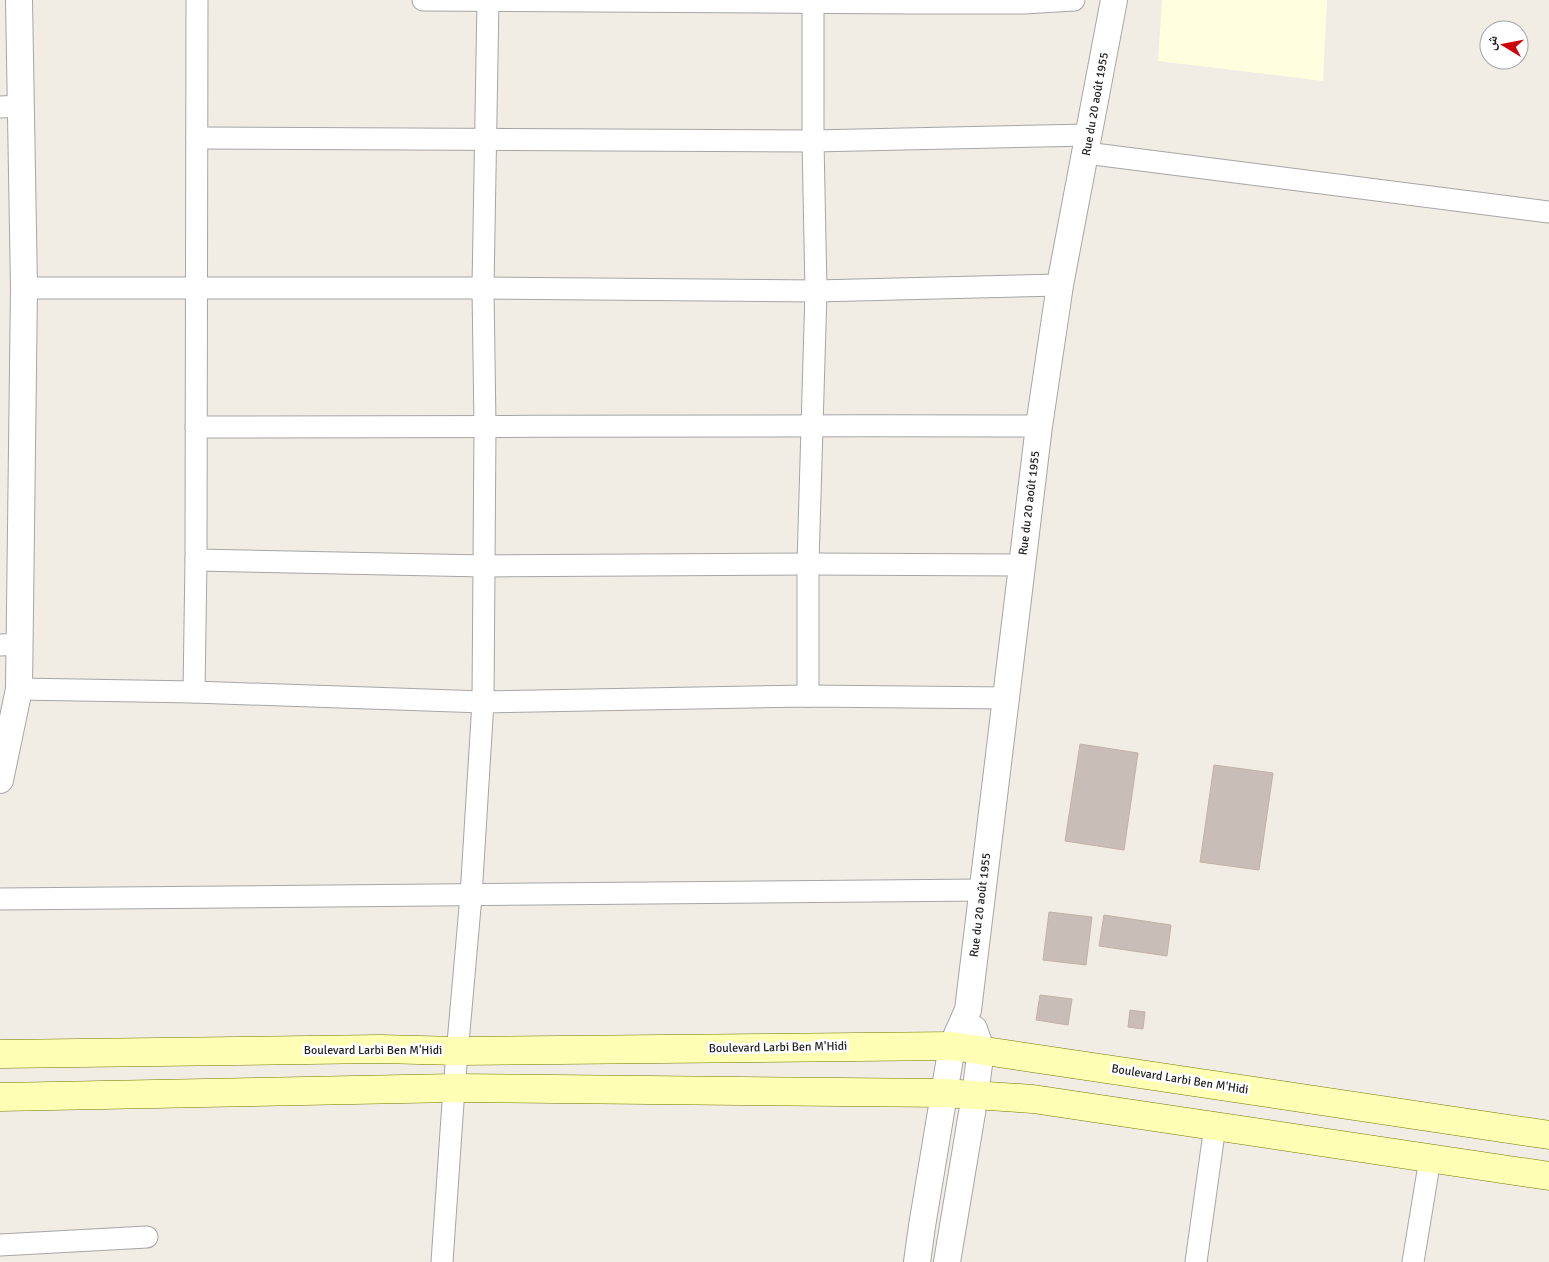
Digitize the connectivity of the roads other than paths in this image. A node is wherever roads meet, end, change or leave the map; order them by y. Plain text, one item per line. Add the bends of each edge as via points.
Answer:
1 (19, 0) edge
2 (197, 0) edge
3 (423, 0) edge
4 (488, 0) edge
5 (1074, 0) edge
6 (1114, 0) edge
7 (813, 1) edge
8 (10, 106) edge
9 (197, 138) junction
10 (486, 139) junction
11 (813, 141) junction
12 (1087, 144) junction
13 (1549, 212) edge
14 (1060, 285) junction
15 (24, 288) junction
16 (483, 288) junction
17 (196, 289) junction
18 (816, 291) junction
19 (813, 425) junction
20 (196, 426) junction
21 (1039, 426) junction
22 (485, 427) junction
23 (196, 560) junction
24 (808, 564) junction
25 (484, 566) junction
26 (1021, 566) junction
27 (10, 644) edge
28 (19, 688) junction
29 (194, 692) junction
30 (808, 696) junction
31 (1006, 698) junction
32 (483, 702) junction
33 (0, 780) edge
34 (982, 890) junction
35 (471, 896) junction
36 (0, 899) edge
37 (968, 1010) junction
38 (952, 1046) junction
39 (981, 1049) junction
40 (458, 1051) junction
41 (0, 1054) edge
42 (454, 1088) junction
43 (944, 1093) junction
44 (975, 1095) junction
45 (0, 1096) edge
46 (1215, 1126) junction
47 (1549, 1135) edge
48 (1430, 1159) junction
49 (1549, 1176) edge
50 (147, 1237) dead end
51 (0, 1246) edge
52 (442, 1262) edge
53 (918, 1262) edge
54 (948, 1262) edge
55 (1196, 1262) edge
56 (1413, 1262) edge

1 - 8 street
2 - 9 street
3 - 4 street
4 - 7 street
4 - 10 street
5 - 7 street via 1024,3
6 - 12 street, Rue du 20 août 1955
7 - 11 street
8 - 15 street
9 - 10 street
9 - 17 street
10 - 11 street
10 - 16 street
11 - 12 street
11 - 18 street
12 - 13 street
12 - 14 street, Rue du 20 août 1955
14 - 18 street
14 - 21 street, Rue du 20 août 1955
15 - 17 street
15 - 27 street
16 - 17 street
16 - 18 street
16 - 22 street
17 - 20 street
18 - 19 street
19 - 21 street
19 - 22 street
19 - 24 street
20 - 22 street
20 - 23 street
21 - 26 street, Rue du 20 août 1955
22 - 25 street
23 - 25 street
23 - 29 street
24 - 25 street
24 - 26 street
24 - 30 street
25 - 32 street
26 - 31 street, Rue du 20 août 1955
27 - 28 street
28 - 29 street
28 - 33 street
29 - 32 street
30 - 31 street
30 - 32 street
31 - 34 street, Rue du 20 août 1955
32 - 35 street
34 - 35 street
34 - 37 street, Rue du 20 août 1955
35 - 36 street
35 - 40 street
37 - 38 street, Rue du 20 août 1955
37 - 39 street, Rue du 20 août 1955
38 - 39 main road, Boulevard Larbi Ben M'Hidi
38 - 40 main road, Boulevard Larbi Ben M'Hidi
38 - 43 street, Rue du 20 août 1955
39 - 44 street, Rue du 20 août 1955
39 - 47 main road, Boulevard Larbi Ben M'Hidi
40 - 41 main road, Boulevard Larbi Ben M'Hidi via 380,1049
40 - 42 street
42 - 43 main road
42 - 45 main road
42 - 52 street
43 - 44 main road
43 - 53 street, Rue du 20 août 1955
44 - 46 main road via 1033,1099
44 - 54 street, Rue du 20 août 1955
46 - 48 main road
46 - 55 street
48 - 49 main road
48 - 56 street
50 - 51 street

